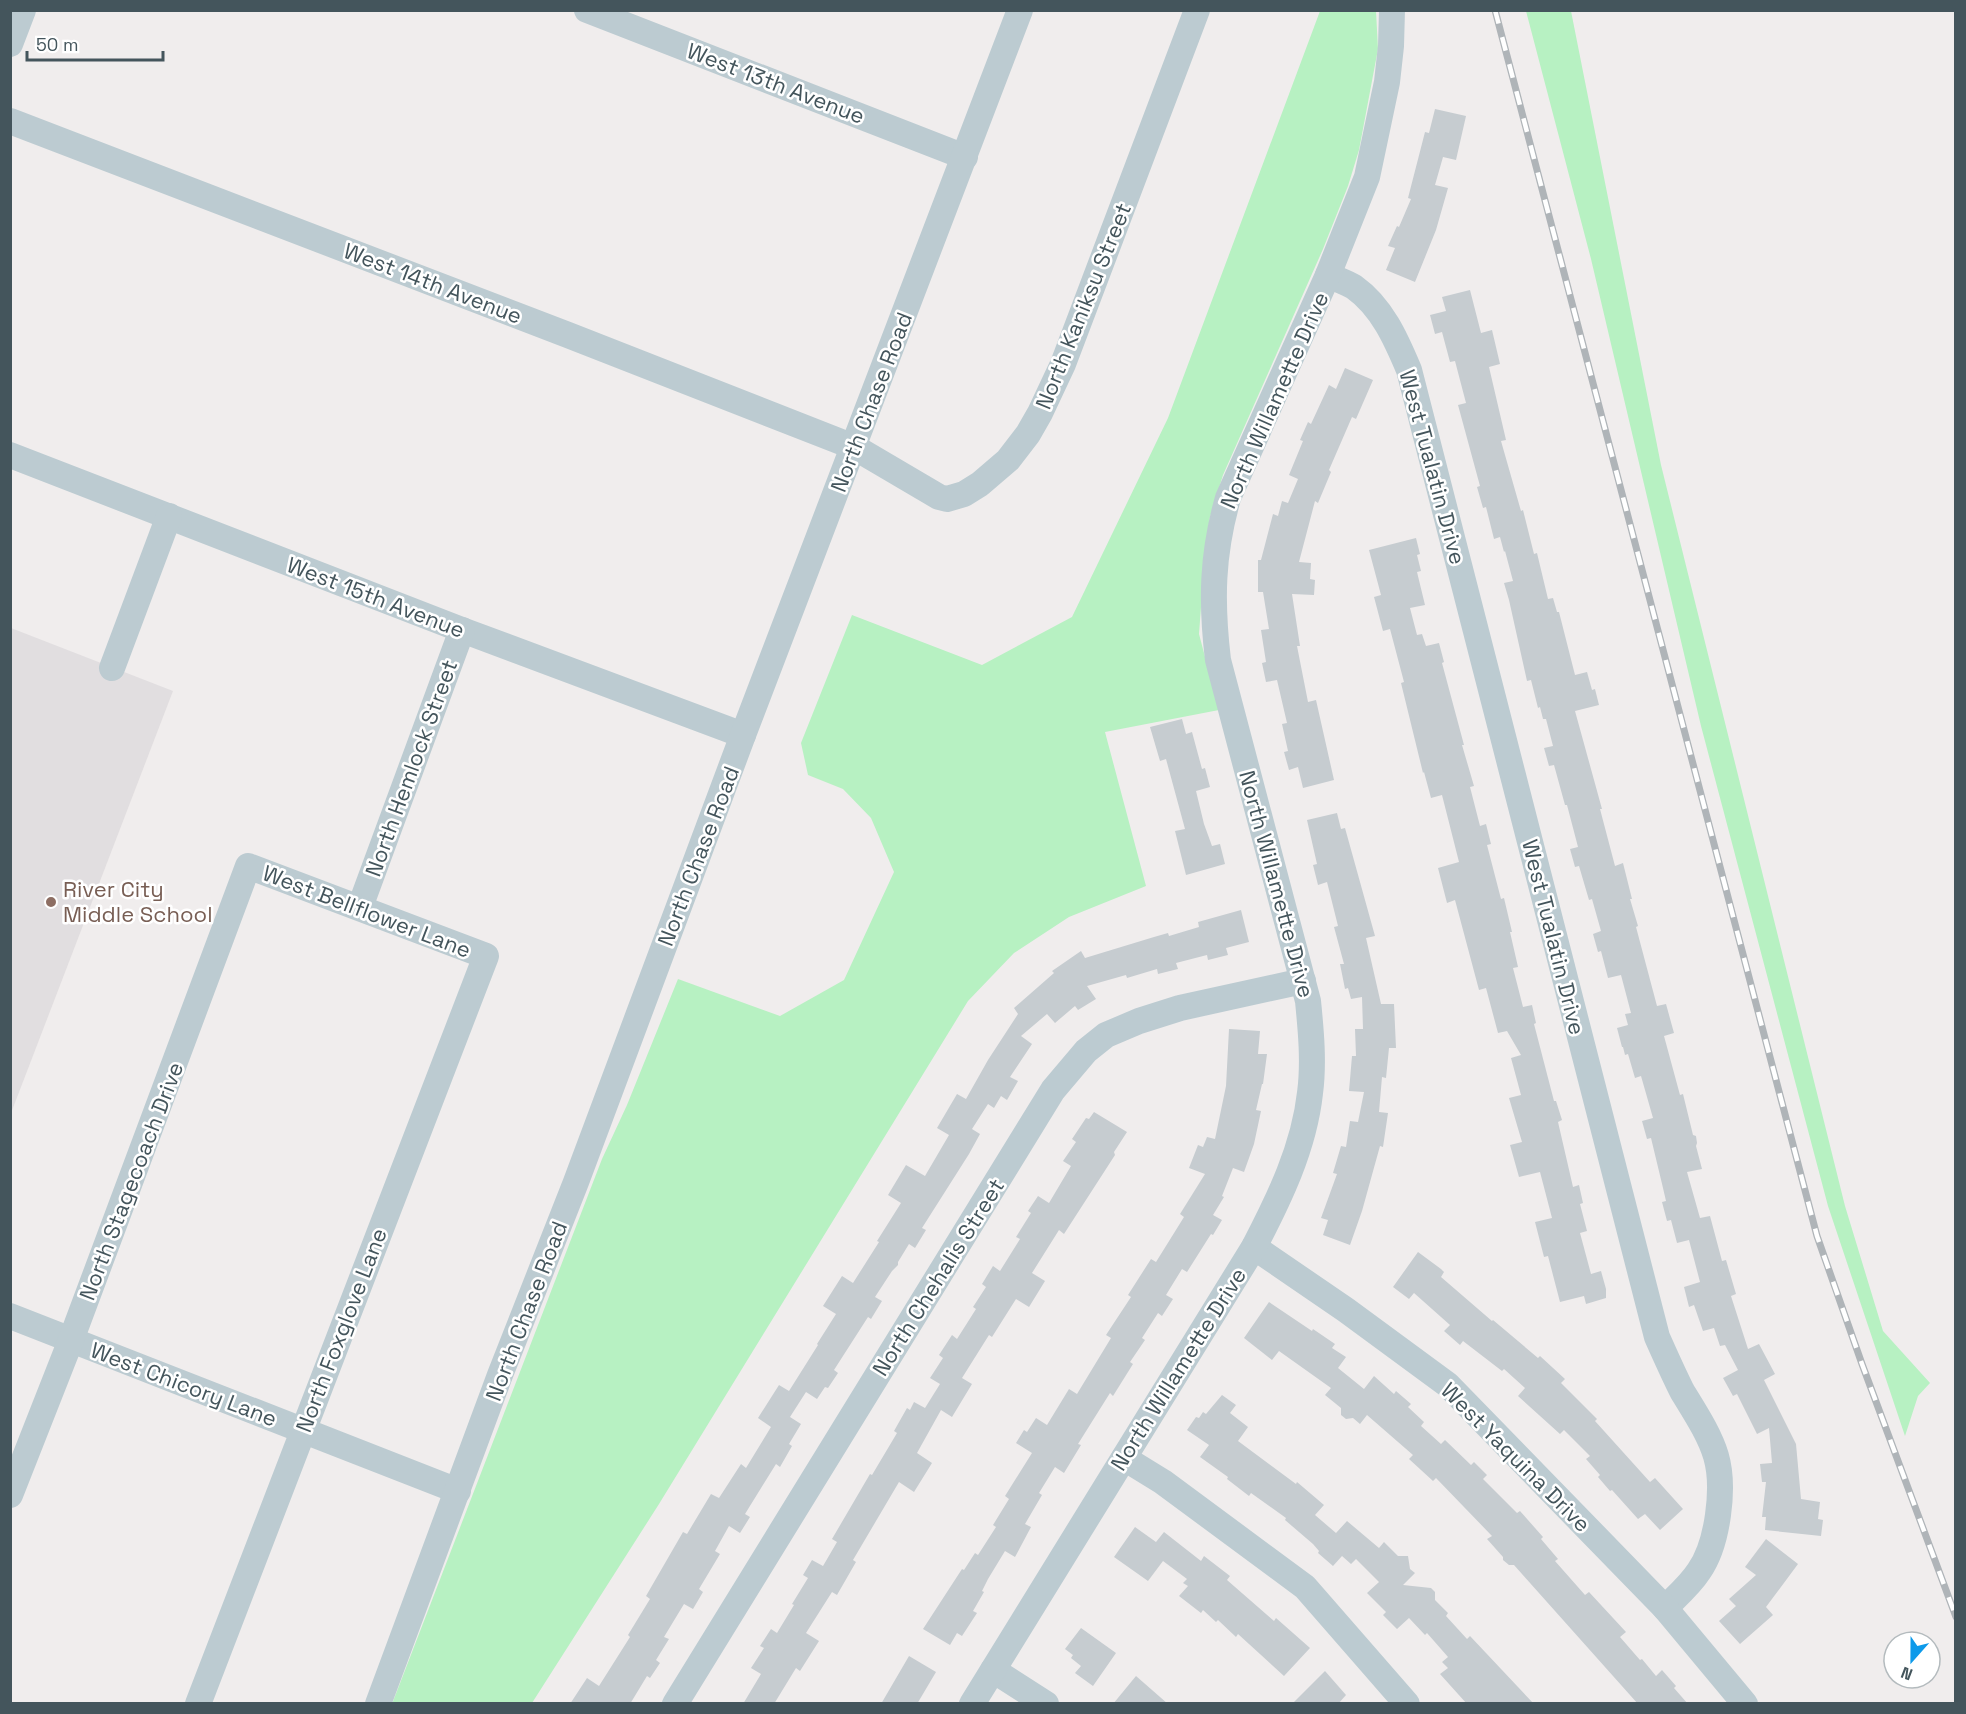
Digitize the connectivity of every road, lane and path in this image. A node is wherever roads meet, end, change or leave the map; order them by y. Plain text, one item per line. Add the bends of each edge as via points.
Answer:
1 (23, 10) edge
2 (587, 10) edge
3 (1020, 10) edge
4 (1197, 10) edge
5 (1392, 10) edge
6 (10, 44) edge
7 (10, 121) edge
8 (965, 157) junction
9 (1328, 275) junction
10 (854, 447) junction
11 (10, 455) edge
12 (169, 516) junction
13 (462, 630) junction
14 (112, 668) dead end
15 (743, 735) junction
16 (249, 866) joint
17 (360, 907) junction
18 (486, 956) joint
19 (1303, 981) junction
20 (1254, 1247) junction
21 (10, 1316) edge
22 (71, 1340) junction
23 (302, 1430) junction
24 (1124, 1458) junction
25 (458, 1491) junction
26 (10, 1495) edge
27 (1665, 1608) junction
28 (993, 1670) junction
29 (198, 1704) edge
30 (378, 1704) edge
31 (675, 1704) edge
32 (972, 1704) edge
33 (1046, 1704) edge
34 (1407, 1704) edge
35 (1745, 1704) edge

1 - 6 street
2 - 8 street, West 13th Avenue
3 - 8 street, North Chase Road
4 - 10 street, North Kaniksu Street via 1063,364 1028,434 1008,460 980,484 947,499
5 - 9 street, North Willamette Drive via 1387,82 1367,177
7 - 10 street, West 14th Avenue
8 - 10 street, North Chase Road
9 - 19 street, North Willamette Drive via 1228,498 1219,529 1213,596 1218,660
9 - 27 street, West Tualatin Drive via 1353,287 1375,306 1397,340 1409,370 1657,1337 1716,1456 1721,1486 1712,1542 1700,1569
10 - 15 street, North Chase Road
11 - 12 street, West 15th Avenue
12 - 13 street, West 15th Avenue
12 - 14 street
13 - 15 street, West 15th Avenue
13 - 17 street, North Hemlock Street
15 - 25 street, North Chase Road
16 - 17 street, West Bellflower Lane
16 - 22 street, North Stagecoach Drive
17 - 18 street, West Bellflower Lane
18 - 23 street, North Foxglove Lane
19 - 20 street, North Willamette Drive via 1311,1044 1308,1108 1278,1200
19 - 31 street, North Chehalis Street via 1180,1008 1106,1035 1086,1051 1053,1090
20 - 24 street, North Willamette Drive
20 - 27 street, West Yaquina Drive via 1448,1385
21 - 22 street, West Chicory Lane
22 - 23 street, West Chicory Lane
22 - 26 street, North Stagecoach Drive
23 - 25 street, West Chicory Lane
23 - 29 street, North Foxglove Lane
24 - 28 street, North Willamette Drive
24 - 34 street via 1163,1482 1305,1587
25 - 30 street, North Chase Road
27 - 35 street, West Yaquina Drive
28 - 32 street, North Willamette Drive
28 - 33 street

